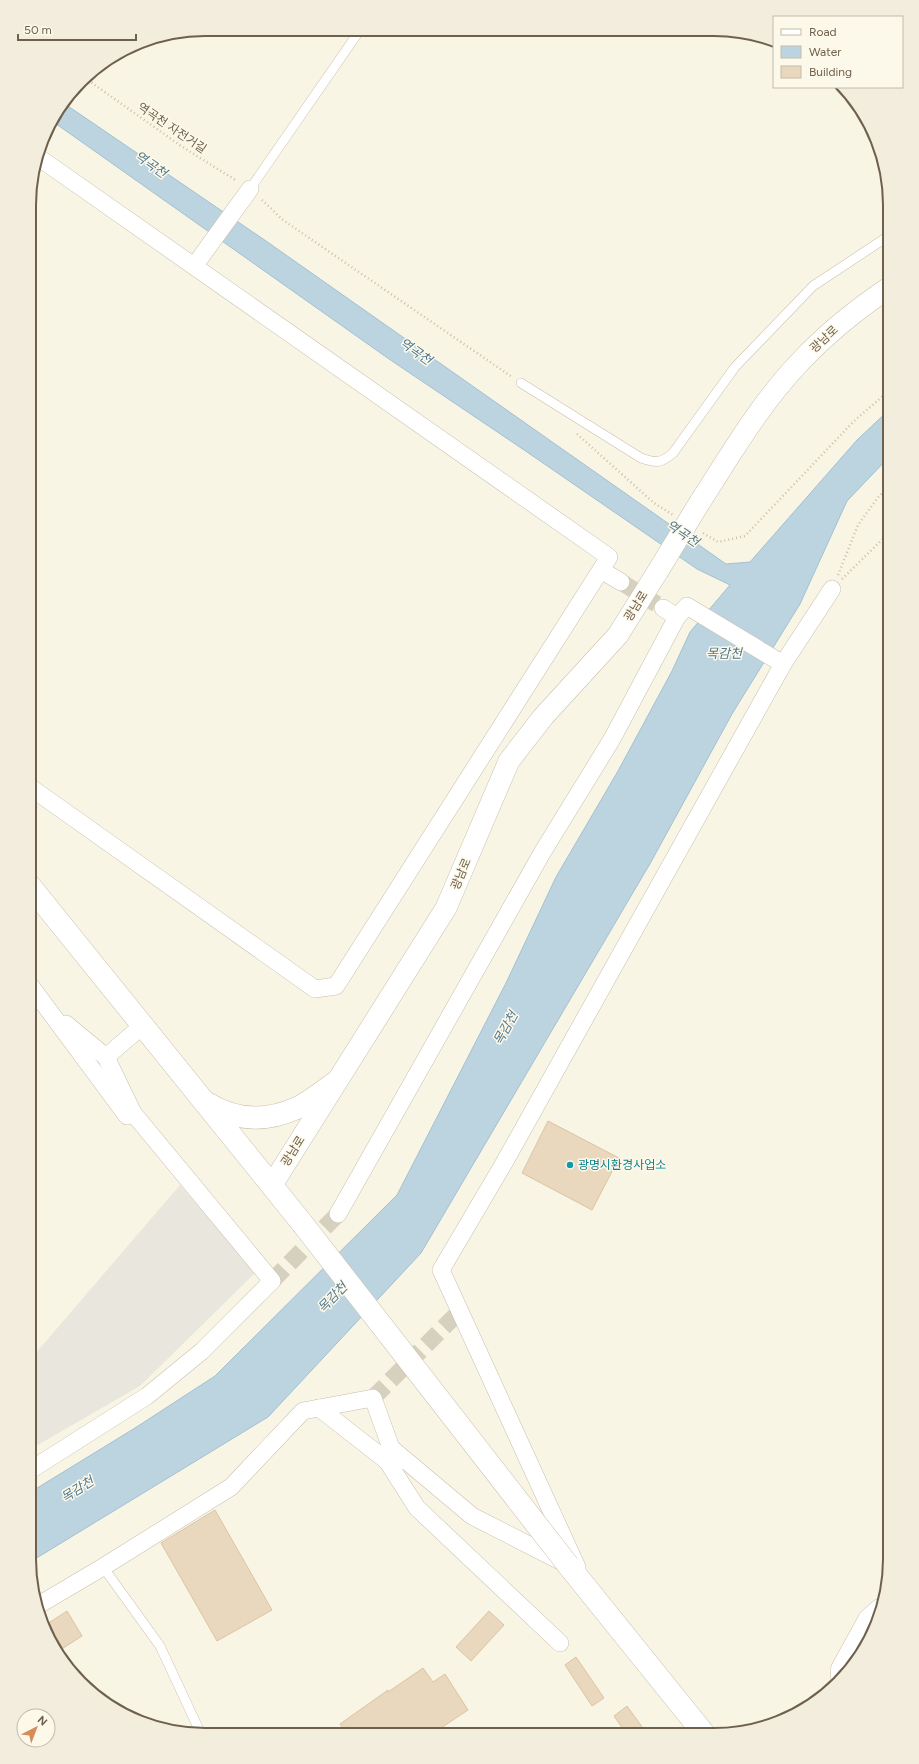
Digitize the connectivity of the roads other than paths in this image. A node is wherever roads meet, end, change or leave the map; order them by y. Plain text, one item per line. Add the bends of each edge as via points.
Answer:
1 (356, 36) edge
2 (43, 159) edge
3 (250, 189) joint
4 (883, 240) edge
5 (195, 265) junction
6 (883, 292) edge
7 (521, 383) road end
8 (601, 570) junction
9 (621, 582) tunnel mouth
10 (832, 589) road end
11 (783, 664) junction
12 (36, 790) edge
13 (36, 894) edge
14 (36, 993) edge
15 (49, 1009) junction
16 (142, 1026) junction
17 (106, 1058) junction
18 (336, 1082) junction
19 (200, 1098) junction
20 (153, 1138) junction
21 (272, 1185) junction
22 (338, 1214) tunnel mouth
23 (319, 1408) junction
24 (387, 1461) junction
25 (408, 1462) junction
26 (36, 1467) edge
27 (568, 1565) junction
28 (103, 1567) junction
29 (587, 1589) junction
30 (42, 1603) edge
31 (872, 1617) edge
32 (560, 1643) dead end
33 (842, 1669) edge
34 (692, 1726) edge
35 (198, 1728) edge

1 - 3 lane
2 - 5 street
3 - 5 street
4 - 7 lane via 813,286 735,367 673,453 665,460 656,462 641,458
5 - 8 street via 609,556
6 - 18 street, 광남로, bridge via 849,316 799,363 764,404 618,635 543,717 509,761 446,908
8 - 9 street
8 - 12 street via 336,986 315,989
10 - 11 street
11 - 22 street via 676,610 612,739 542,853
11 - 29 street via 442,1270
13 - 16 main road
14 - 15 street
15 - 17 street
15 - 20 street via 124,1114
16 - 17 street
16 - 19 main road
17 - 20 street via 133,1113
18 - 19 main road via 297,1108 265,1116 232,1116
18 - 21 street, 광남로
19 - 21 main road
20 - 26 street via 272,1281 202,1351 147,1396
21 - 27 main road, bridge
23 - 24 street
23 - 25 street via 373,1398 391,1448
23 - 28 street via 303,1411 231,1486
24 - 25 street
24 - 32 street via 417,1508
25 - 27 street via 472,1516
27 - 29 main road
28 - 30 street
28 - 35 lane via 160,1646
29 - 34 main road
31 - 33 main road

